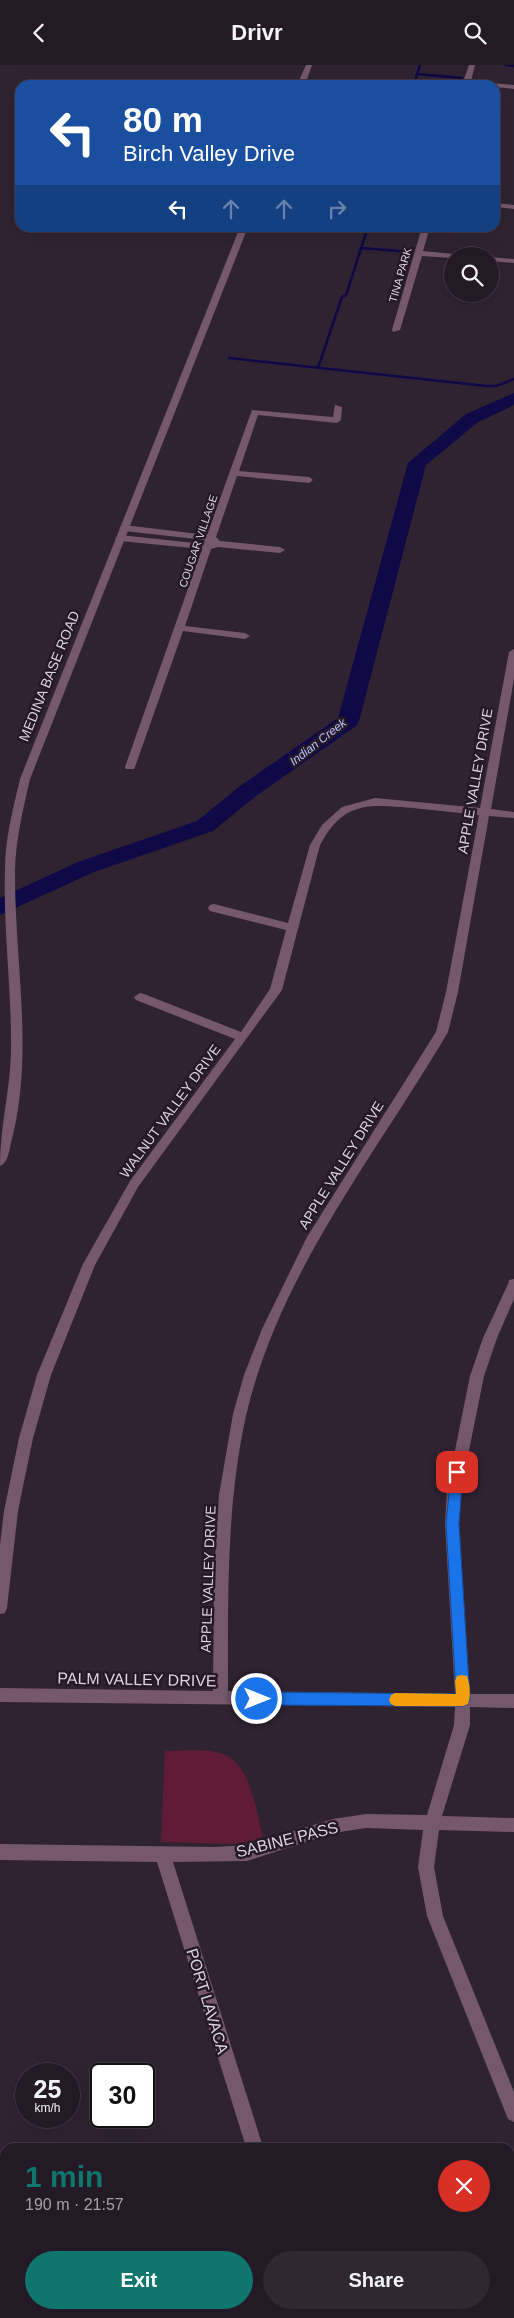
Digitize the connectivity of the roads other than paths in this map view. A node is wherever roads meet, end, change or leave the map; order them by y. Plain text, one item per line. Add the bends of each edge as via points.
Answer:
1 (309, 65) edge
2 (472, 65) edge
3 (303, 80) edge
4 (467, 80) edge
5 (500, 86) edge
6 (514, 87) edge
7 (500, 206) edge
8 (514, 207) edge
9 (242, 232) edge
10 (424, 232) edge
11 (418, 253) junction
12 (444, 255) edge
13 (499, 260) edge
14 (514, 261) edge
15 (396, 330) dead end
16 (338, 407) dead end
17 (234, 473) junction
18 (309, 480) dead end
19 (124, 528) junction
20 (120, 538) junction
21 (212, 543) junction
22 (280, 550) dead end
23 (179, 628) junction
24 (245, 635) dead end
25 (514, 652) edge
26 (130, 767) dead end
27 (485, 812) junction
28 (514, 815) edge
29 (214, 908) dead end
30 (292, 928) junction
31 (140, 997) dead end
32 (243, 1037) junction
33 (0, 1161) edge
34 (514, 1284) edge
35 (1, 1591) edge
36 (0, 1608) edge
37 (0, 1695) edge
38 (220, 1698) junction
39 (463, 1700) junction
40 (514, 1701) edge
41 (432, 1824) junction
42 (514, 1825) edge
43 (0, 1852) edge
44 (163, 1855) junction
45 (514, 2113) edge
46 (253, 2143) edge

1 - 3 street
2 - 4 street
5 - 6 street
7 - 8 street
9 - 19 street, MEDINA BASE ROAD
10 - 11 street, TINA PARK
11 - 12 street
11 - 15 street, TINA PARK
13 - 14 street
16 - 17 street, COUGAR VILLAGE via 336,420 255,413
17 - 18 street
17 - 21 street, COUGAR VILLAGE
19 - 20 street, MEDINA BASE ROAD
19 - 21 street
20 - 21 street
20 - 33 street, MEDINA BASE ROAD via 25,779 12,838 10,884 18,1022 17,1083
21 - 22 street
21 - 23 street, COUGAR VILLAGE
23 - 24 street
23 - 26 street, COUGAR VILLAGE
25 - 27 street, APPLE VALLEY DRIVE
27 - 28 street, WALNUT VALLEY DRIVE
27 - 30 street, WALNUT VALLEY DRIVE via 375,801 344,811 330,820 315,845
27 - 38 street, APPLE VALLEY DRIVE via 442,1032 302,1255 279,1301 250,1377 224,1507
29 - 30 street
30 - 32 street, WALNUT VALLEY DRIVE via 276,989
31 - 32 street
32 - 35 street, WALNUT VALLEY DRIVE via 134,1184 89,1265 44,1375 26,1438 11,1511
34 - 39 street via 477,1376 454,1490 452,1524
35 - 36 street, WALNUT VALLEY DRIVE
37 - 38 street, PALM VALLEY DRIVE
38 - 39 street, PALM VALLEY DRIVE
39 - 40 street, PALM VALLEY DRIVE
39 - 41 street via 462,1725
41 - 42 street, SABINE PASS
41 - 44 street, SABINE PASS via 366,1821 333,1826 247,1853
41 - 45 street via 426,1867 435,1916
43 - 44 street, SABINE PASS
44 - 46 street, PORT LAVACA

